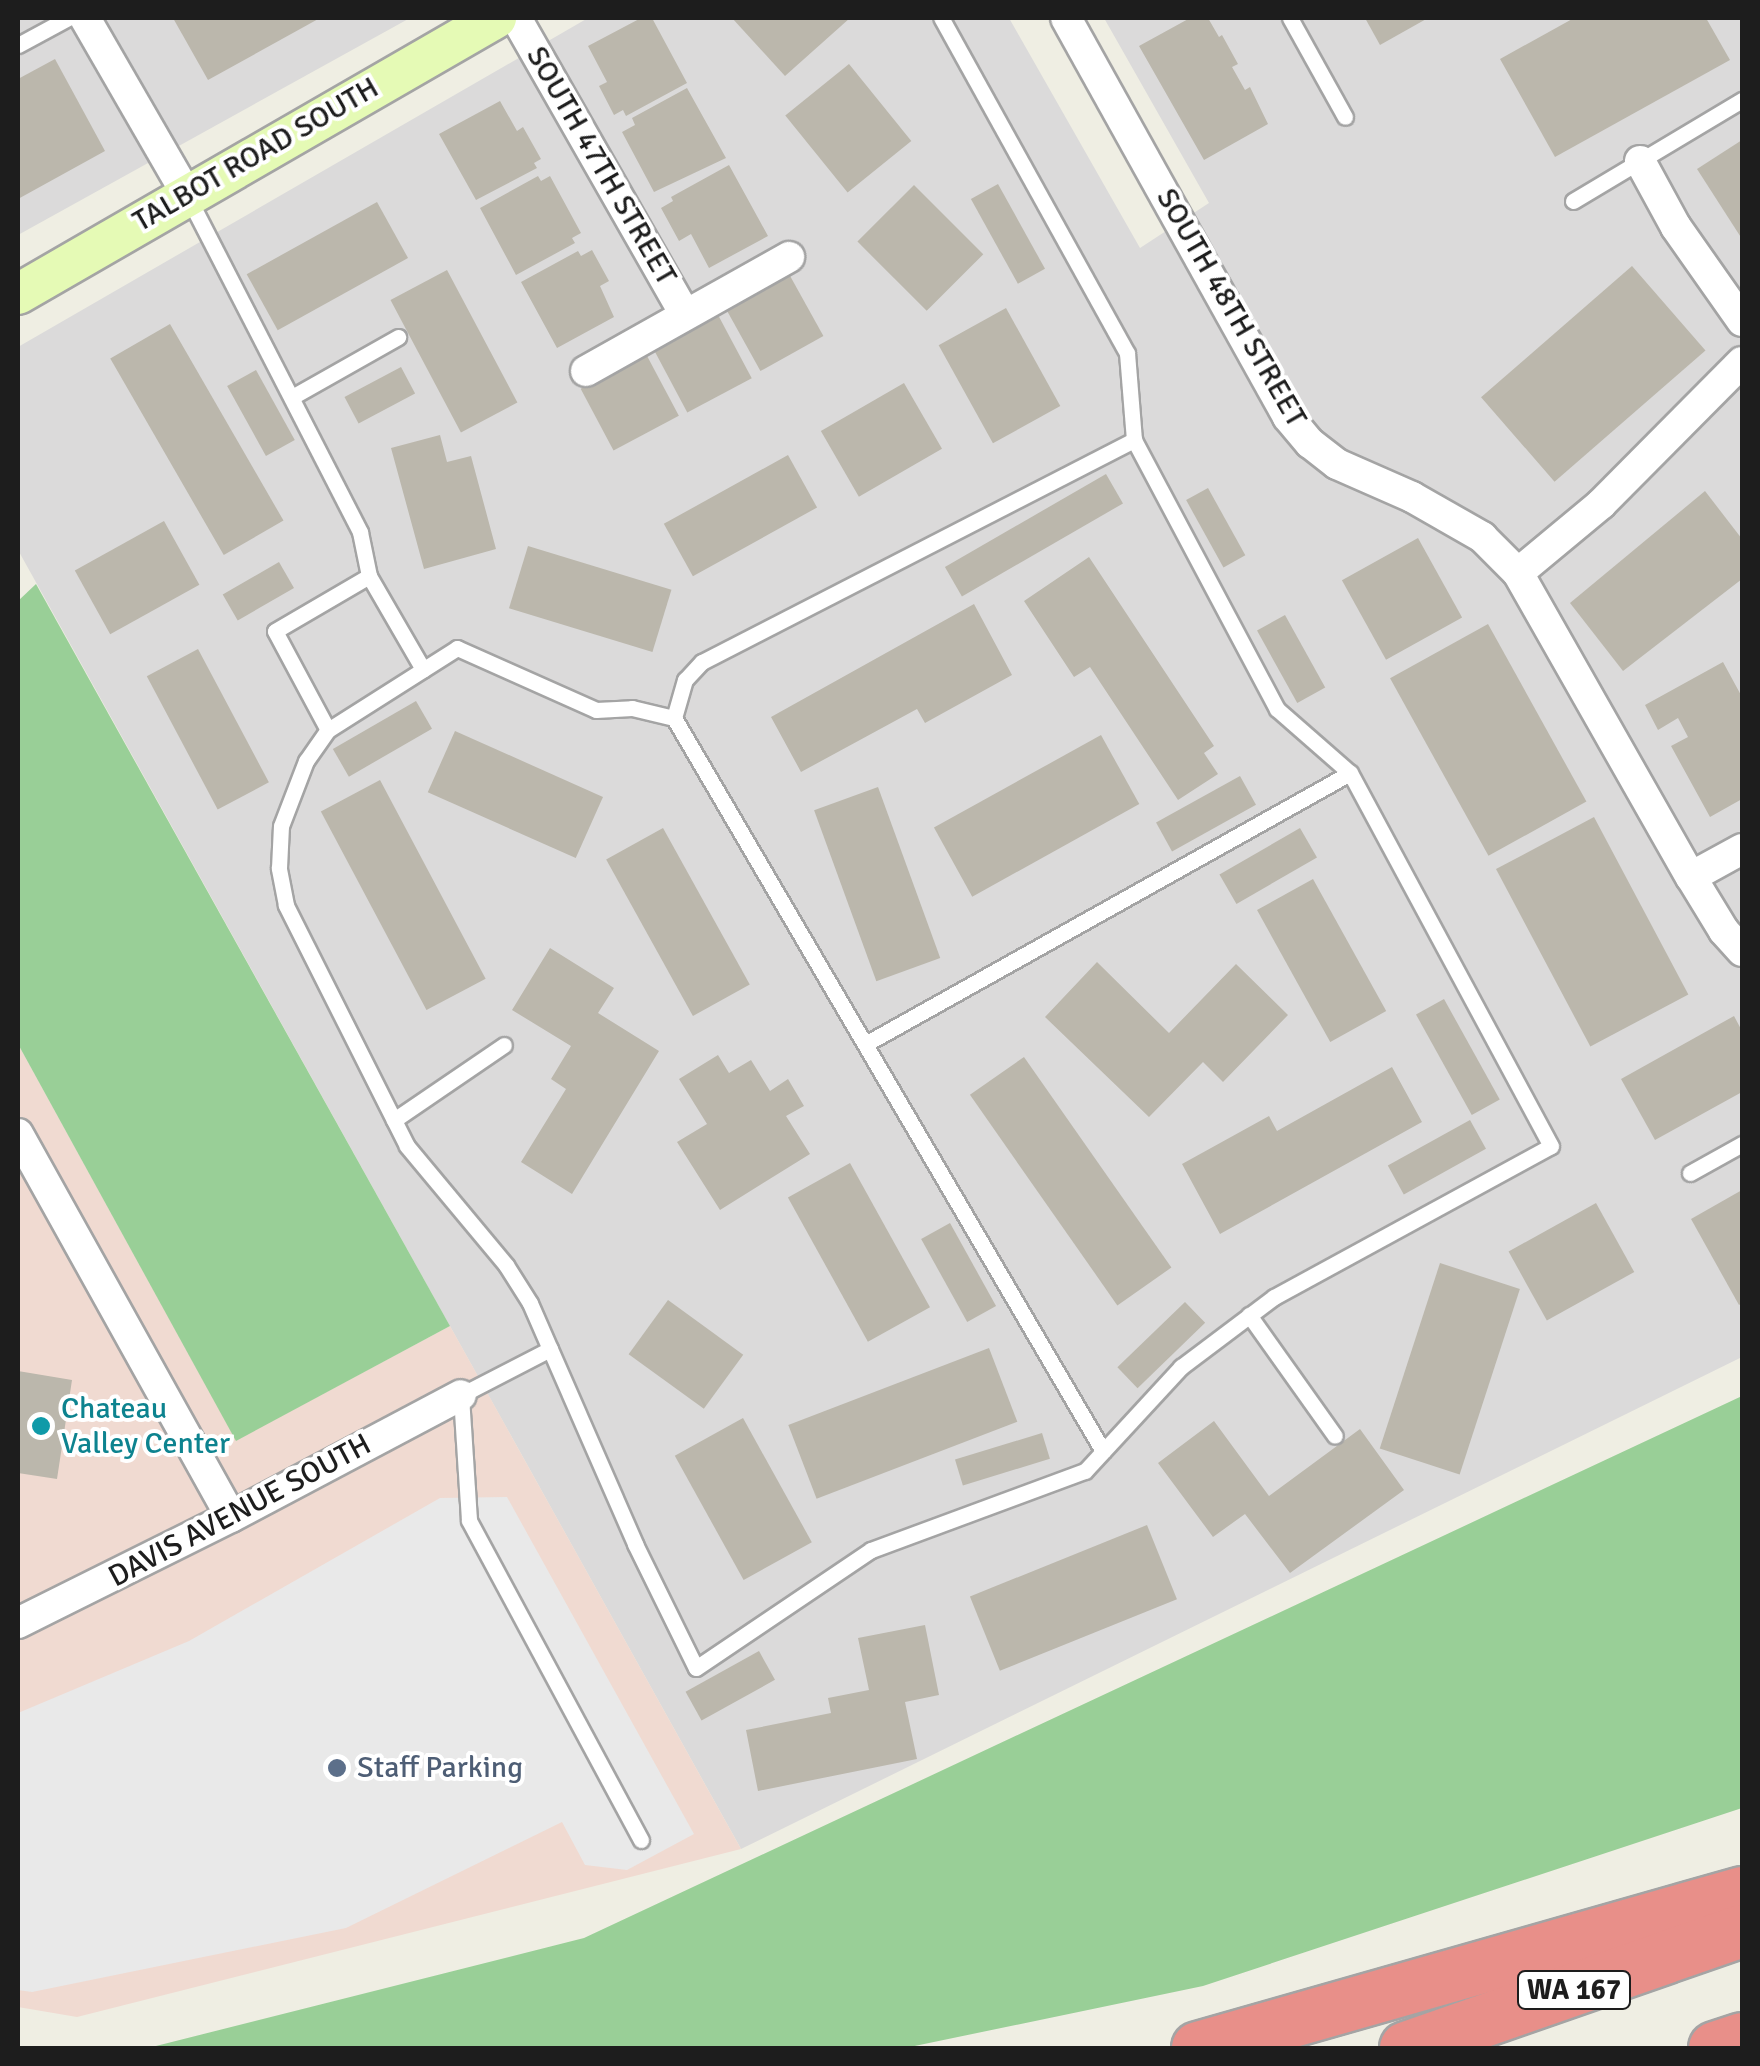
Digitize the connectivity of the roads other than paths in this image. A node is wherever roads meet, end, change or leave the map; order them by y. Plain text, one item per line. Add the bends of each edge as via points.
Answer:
1 (68, 18) edge
2 (85, 18) edge
3 (941, 18) edge
4 (1066, 18) edge
5 (1290, 18) edge
6 (491, 20) edge
7 (18, 46) edge
8 (1742, 100) edge
9 (1345, 117) dead end
10 (1640, 161) junction
11 (187, 195) junction
12 (1573, 200) dead end
13 (790, 257) dead end
14 (18, 294) edge
15 (685, 314) junction
16 (1742, 321) edge
17 (398, 336) dead end
18 (1742, 362) edge
19 (586, 371) dead end
20 (292, 397) junction
21 (1134, 440) junction
22 (1518, 573) junction
23 (369, 576) junction
24 (423, 669) junction
25 (674, 718) junction
26 (328, 730) junction
27 (1350, 773) junction
28 (1742, 849) edge
29 (1691, 877) junction
30 (1742, 951) edge
31 (868, 1043) junction
32 (504, 1044) dead end
33 (394, 1120) junction
34 (18, 1134) edge
35 (1742, 1144) edge
36 (1690, 1173) dead end
37 (1249, 1315) junction
38 (550, 1348) junction
39 (462, 1395) junction
40 (1335, 1436) dead end
41 (1103, 1451) junction
42 (231, 1517) junction
43 (18, 1623) edge
44 (641, 1840) dead end
45 (1742, 1893) edge
46 (1742, 1931) edge
47 (1742, 1964) edge
48 (1742, 2039) edge
49 (1198, 2048) edge
50 (1406, 2048) edge
51 (1496, 2048) edge
52 (1715, 2048) edge

1 - 7 lane
2 - 11 street
3 - 21 lane via 1127,353
4 - 22 street, SOUTH 48TH STREET via 1288,417 1337,464 1482,537
5 - 9 lane
6 - 11 street, TALBOT ROAD SOUTH
6 - 15 street, SOUTH 47TH STREET
8 - 10 lane
10 - 12 lane
10 - 16 street via 1676,227
11 - 14 street, TALBOT ROAD SOUTH
11 - 20 lane
13 - 15 street, SOUTH 47TH STREET
15 - 19 street, SOUTH 47TH STREET
17 - 20 lane
18 - 22 street via 1566,537
20 - 23 lane via 360,532
21 - 25 lane via 702,662 685,680
21 - 27 lane via 1277,710
22 - 29 street, SOUTH 48TH STREET
23 - 24 lane
23 - 26 lane via 274,631
24 - 25 lane via 457,648 596,710 632,708
24 - 26 lane
25 - 31 lane
26 - 33 lane via 306,761 281,826 278,868 286,905
27 - 31 lane
27 - 37 lane via 1551,1146
28 - 29 street
29 - 30 street, SOUTH 48TH STREET
31 - 41 lane
32 - 33 lane
33 - 38 lane via 407,1146 506,1265
34 - 42 street
35 - 36 lane
37 - 40 lane
37 - 41 lane via 1181,1367
38 - 39 lane
38 - 41 lane via 696,1668 872,1550 1085,1471
39 - 42 street, DAVIS AVENUE SOUTH
39 - 44 lane via 470,1520
42 - 43 street, DAVIS AVENUE SOUTH
45 - 49 highway
46 - 50 highway, WA 167
47 - 51 highway
48 - 52 highway

